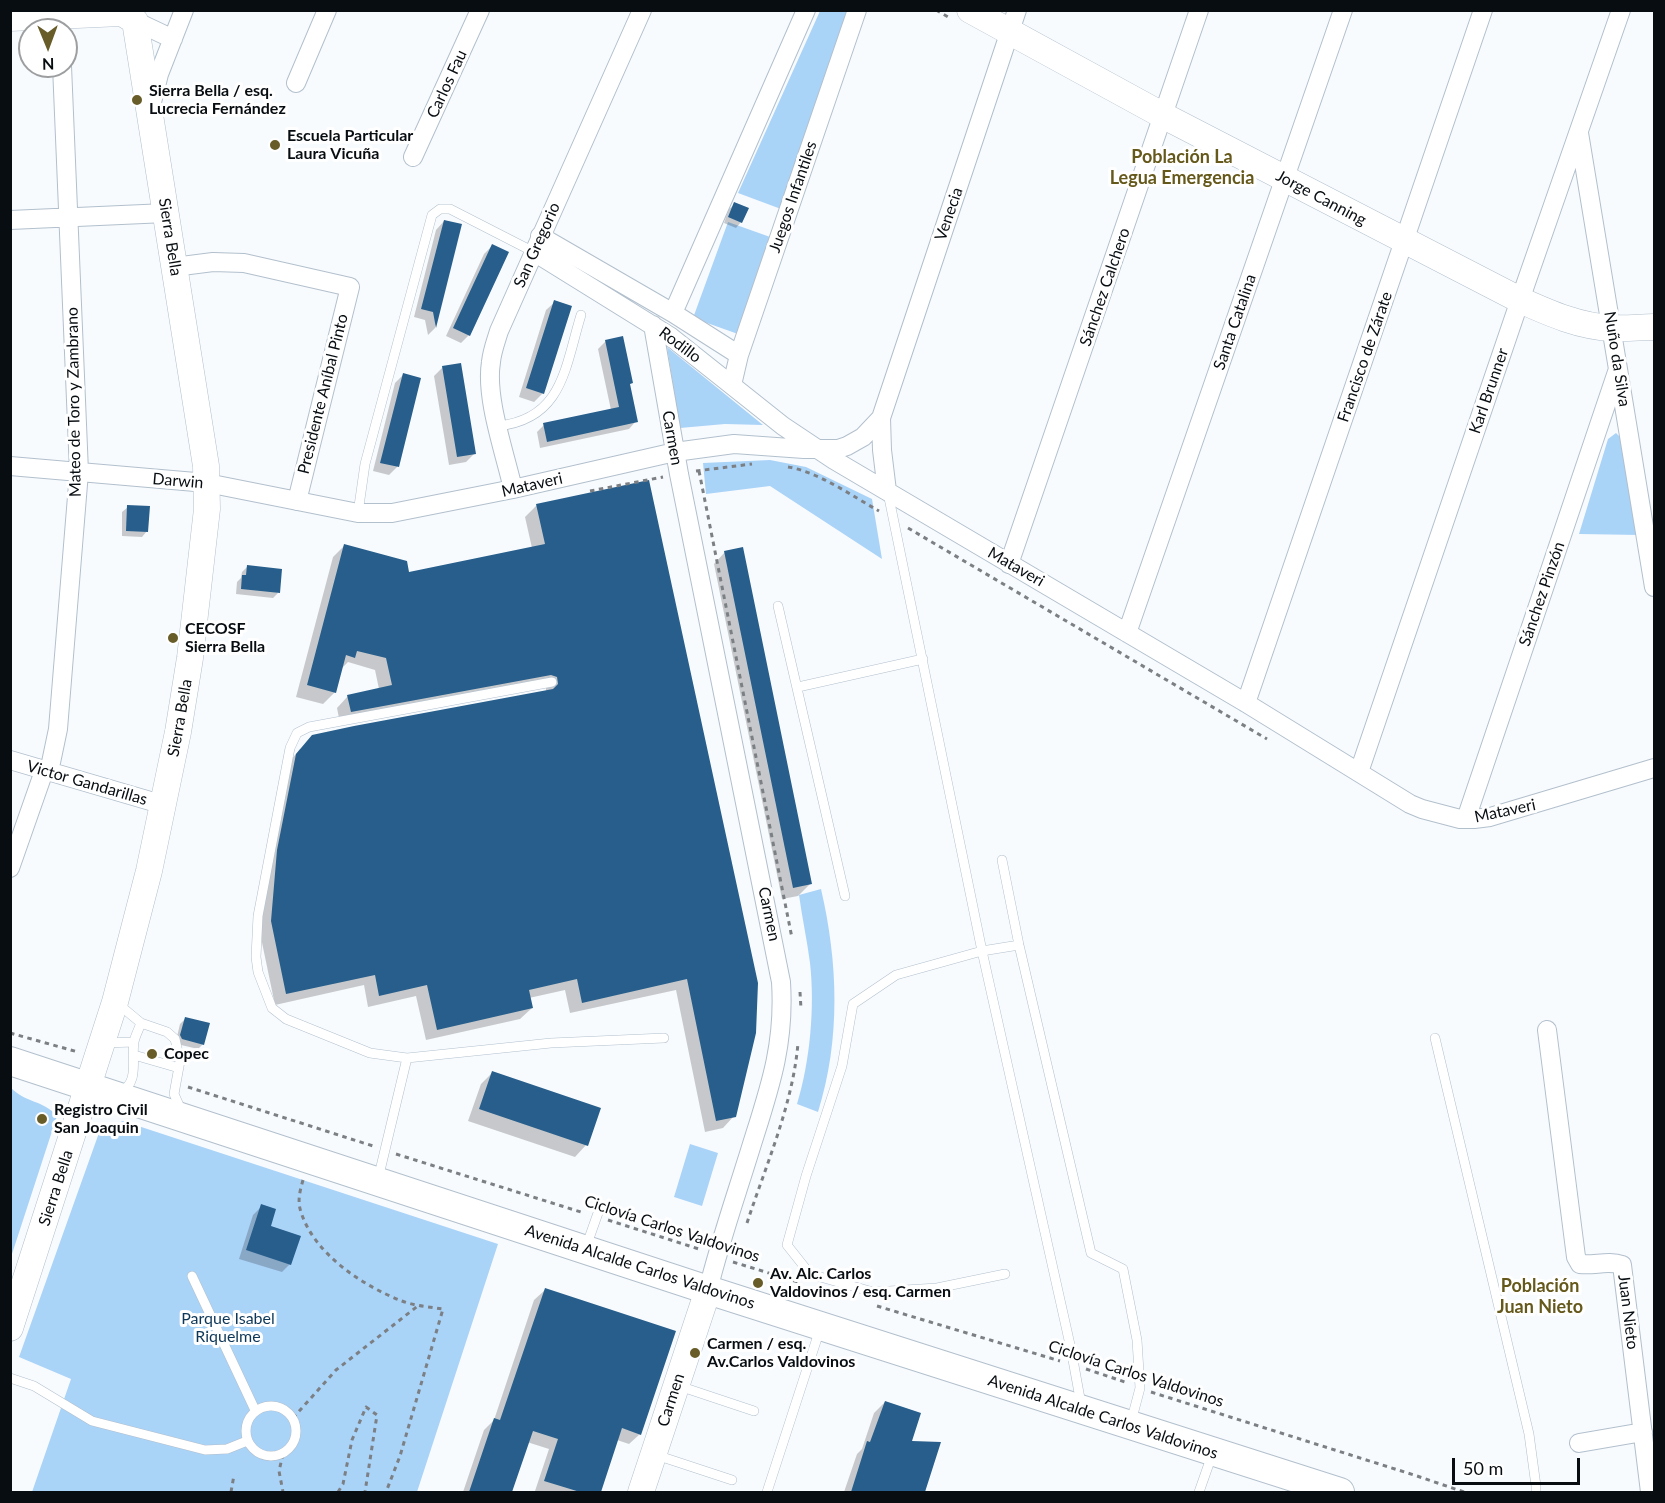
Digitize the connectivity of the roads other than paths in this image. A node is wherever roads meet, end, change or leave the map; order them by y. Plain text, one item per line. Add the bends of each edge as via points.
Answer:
1 (184, 10) edge
2 (327, 10) edge
3 (480, 10) edge
4 (642, 10) edge
5 (806, 10) edge
6 (857, 10) edge
7 (970, 10) edge
8 (1199, 10) edge
9 (1343, 10) edge
10 (1483, 10) edge
11 (1621, 10) edge
12 (124, 15) edge
13 (78, 19) edge
14 (1014, 21) edge
15 (173, 39) junction
16 (52, 78) edge
17 (62, 78) edge
18 (296, 83) dead end
19 (150, 114) junction
20 (1164, 116) junction
21 (1578, 132) junction
22 (413, 157) dead end
23 (1285, 179) junction
24 (166, 213) junction
25 (63, 218) junction
26 (10, 220) edge
27 (1404, 241) junction
28 (537, 244) junction
29 (174, 267) junction
30 (1520, 300) junction
31 (673, 313) junction
32 (581, 315) dead end
33 (652, 325) junction
34 (1654, 327) edge
35 (1612, 328) junction
36 (739, 355) junction
37 (1618, 369) junction
38 (732, 385) junction
39 (881, 418) junction
40 (498, 426) junction
41 (820, 449) junction
42 (675, 452) junction
43 (10, 466) edge
44 (74, 472) junction
45 (207, 483) junction
46 (513, 489) junction
47 (887, 492) junction
48 (297, 501) junction
49 (350, 512) junction
50 (1010, 564) junction
51 (1654, 587) edge
52 (778, 606) dead end
53 (1127, 633) junction
54 (923, 659) junction
55 (552, 682) dead end
56 (798, 687) junction
57 (1246, 703) junction
58 (10, 760) edge
59 (1654, 768) edge
60 (45, 771) junction
61 (1359, 772) junction
62 (164, 805) junction
63 (1466, 819) junction
64 (1002, 860) dead end
65 (10, 868) edge
66 (845, 896) dead end
67 (1019, 945) junction
68 (982, 951) junction
69 (115, 1002) junction
70 (141, 1023) junction
71 (1547, 1030) dead end
72 (664, 1038) dead end
73 (1435, 1038) dead end
74 (134, 1042) junction
75 (100, 1051) junction
76 (134, 1055) junction
77 (407, 1058) junction
78 (10, 1061) edge
79 (179, 1068) junction
80 (101, 1091) junction
81 (185, 1118) junction
82 (377, 1181) junction
83 (598, 1215) road end
84 (585, 1249) junction
85 (1005, 1274) dead end
86 (192, 1276) dead end
87 (708, 1290) junction
88 (822, 1326) junction
89 (10, 1328) edge
90 (10, 1378) edge
91 (676, 1386) junction
92 (255, 1410) junction
93 (1081, 1410) junction
94 (754, 1411) dead end
95 (1130, 1425) junction
96 (1643, 1432) junction
97 (247, 1441) junction
98 (1580, 1443) dead end
99 (1213, 1452) junction
100 (654, 1455) junction
101 (732, 1480) dead end
102 (641, 1492) edge
103 (767, 1492) edge
104 (1198, 1492) edge
105 (1340, 1492) edge
106 (1536, 1492) edge
107 (1650, 1492) edge

1 - 15 street
2 - 18 street
3 - 22 street, Carlos Fau
4 - 28 street, San Gregorio
5 - 31 street
6 - 36 street, Juegos Infantiles
7 - 14 street, Jorge Canning
8 - 20 street, Sánchez Calchero
9 - 23 street, Santa Catalina
10 - 27 street, Francisco de Zárate
11 - 21 street, Karl Brunner
12 - 13 street
12 - 15 street
12 - 19 street, Sierra Bella
14 - 20 street, Jorge Canning
14 - 39 street, Venecia
15 - 19 street via 155,85
16 - 25 street, Mateo de Toro y Zambrano
17 - 25 street, Mateo de Toro y Zambrano
19 - 24 street, Sierra Bella
20 - 23 street, Jorge Canning
20 - 50 street, Sánchez Calchero
21 - 30 street, Karl Brunner
21 - 35 street, Nuño da Silva
23 - 27 street, Jorge Canning
23 - 53 street, Santa Catalina
24 - 25 street
24 - 29 street, Sierra Bella
25 - 26 street
25 - 44 street, Mateo de Toro y Zambrano
27 - 30 street, Jorge Canning
27 - 57 street, Francisco de Zárate
28 - 31 street, Rodillo
28 - 33 street, Rodillo
28 - 40 street, San Gregorio via 499,331 490,364
28 - 49 lane via 450,210 440,208 432,215
29 - 45 street, Sierra Bella
29 - 48 street, Presidente Aníbal Pinto via 244,263 350,287
30 - 35 street, Jorge Canning via 1558,317
30 - 61 street, Karl Brunner
31 - 36 street, Rodillo
32 - 40 lane via 552,399 528,419
33 - 38 street, Rodillo
33 - 42 street, Carmen
34 - 35 street, Jorge Canning
35 - 37 street, Nuño da Silva
36 - 38 street, Juegos Infantiles
37 - 51 street, Nuño da Silva
37 - 63 street, Sánchez Pinzón
38 - 41 street, Rodillo via 783,426
39 - 41 street, Venecia via 856,441 838,449
39 - 47 street, Venecia
40 - 46 street, San Gregorio
41 - 42 street, Mataveri via 734,444
41 - 47 street, Mataveri
42 - 46 street, Mataveri
42 - 87 street, Carmen via 782,982 782,1027 774,1076
43 - 44 street, Darwin
44 - 45 street, Darwin
44 - 60 street, Mateo de Toro y Zambrano
45 - 48 street, Darwin
45 - 62 street, Sierra Bella via 190,658
46 - 49 street, Mataveri via 392,513
47 - 50 street, Mataveri
47 - 54 lane
48 - 49 street, Darwin
50 - 53 street, Mataveri
52 - 56 lane
53 - 57 street, Mataveri
54 - 56 lane
54 - 68 lane
55 - 77 lane via 309,727 297,733 290,748 258,916 258,972 272,1008 286,1019 370,1053
56 - 66 lane
57 - 61 street, Mataveri
58 - 60 street, Victor Gandarillas
59 - 63 street, Mataveri via 1510,813
60 - 62 street, Victor Gandarillas
60 - 65 street, Mateo de Toro y Zambrano
61 - 63 street, Mataveri via 1410,804
62 - 69 street, Sierra Bella
64 - 67 lane
67 - 68 lane
67 - 95 lane via 1090,1252 1122,1269 1137,1340 1140,1388
68 - 85 lane via 896,975 853,1004 842,1066 787,1245 810,1274 873,1292 937,1288
68 - 93 lane via 1075,1366
69 - 70 lane
69 - 75 street, Sierra Bella
70 - 74 lane
70 - 79 lane via 175,1039
71 - 96 street, Juan Nieto via 1576,1257 1580,1264 1622,1265
72 - 77 lane via 551,1043
73 - 106 lane via 1529,1434
74 - 75 lane
74 - 76 lane
75 - 80 street, Sierra Bella
76 - 79 lane
76 - 80 lane via 134,1070 124,1090
77 - 82 lane
78 - 80 main road, Avenida Alcalde Carlos Valdovinos
79 - 81 lane via 174,1094
80 - 81 main road, Avenida Alcalde Carlos Valdovinos
80 - 89 street, Sierra Bella
81 - 82 main road, Avenida Alcalde Carlos Valdovinos
82 - 84 main road, Avenida Alcalde Carlos Valdovinos
83 - 84 lane
84 - 87 main road, Avenida Alcalde Carlos Valdovinos
86 - 92 lane
87 - 88 main road, Avenida Alcalde Carlos Valdovinos
87 - 91 street, Carmen
88 - 93 main road, Avenida Alcalde Carlos Valdovinos
88 - 103 lane
90 - 97 lane via 34,1386 103,1424 205,1450 227,1449
91 - 94 lane
91 - 100 street, Carmen
92 - 97 lane via 246,1424
92 - 97 lane via 272,1405 287,1411 293,1418 294,1442 283,1454 272,1457 262,1455
93 - 95 main road, Avenida Alcalde Carlos Valdovinos
95 - 99 main road, Avenida Alcalde Carlos Valdovinos
96 - 98 street
96 - 107 street, Juan Nieto
99 - 104 lane
99 - 105 main road, Avenida Alcalde Carlos Valdovinos
100 - 101 lane
100 - 102 street, Carmen

